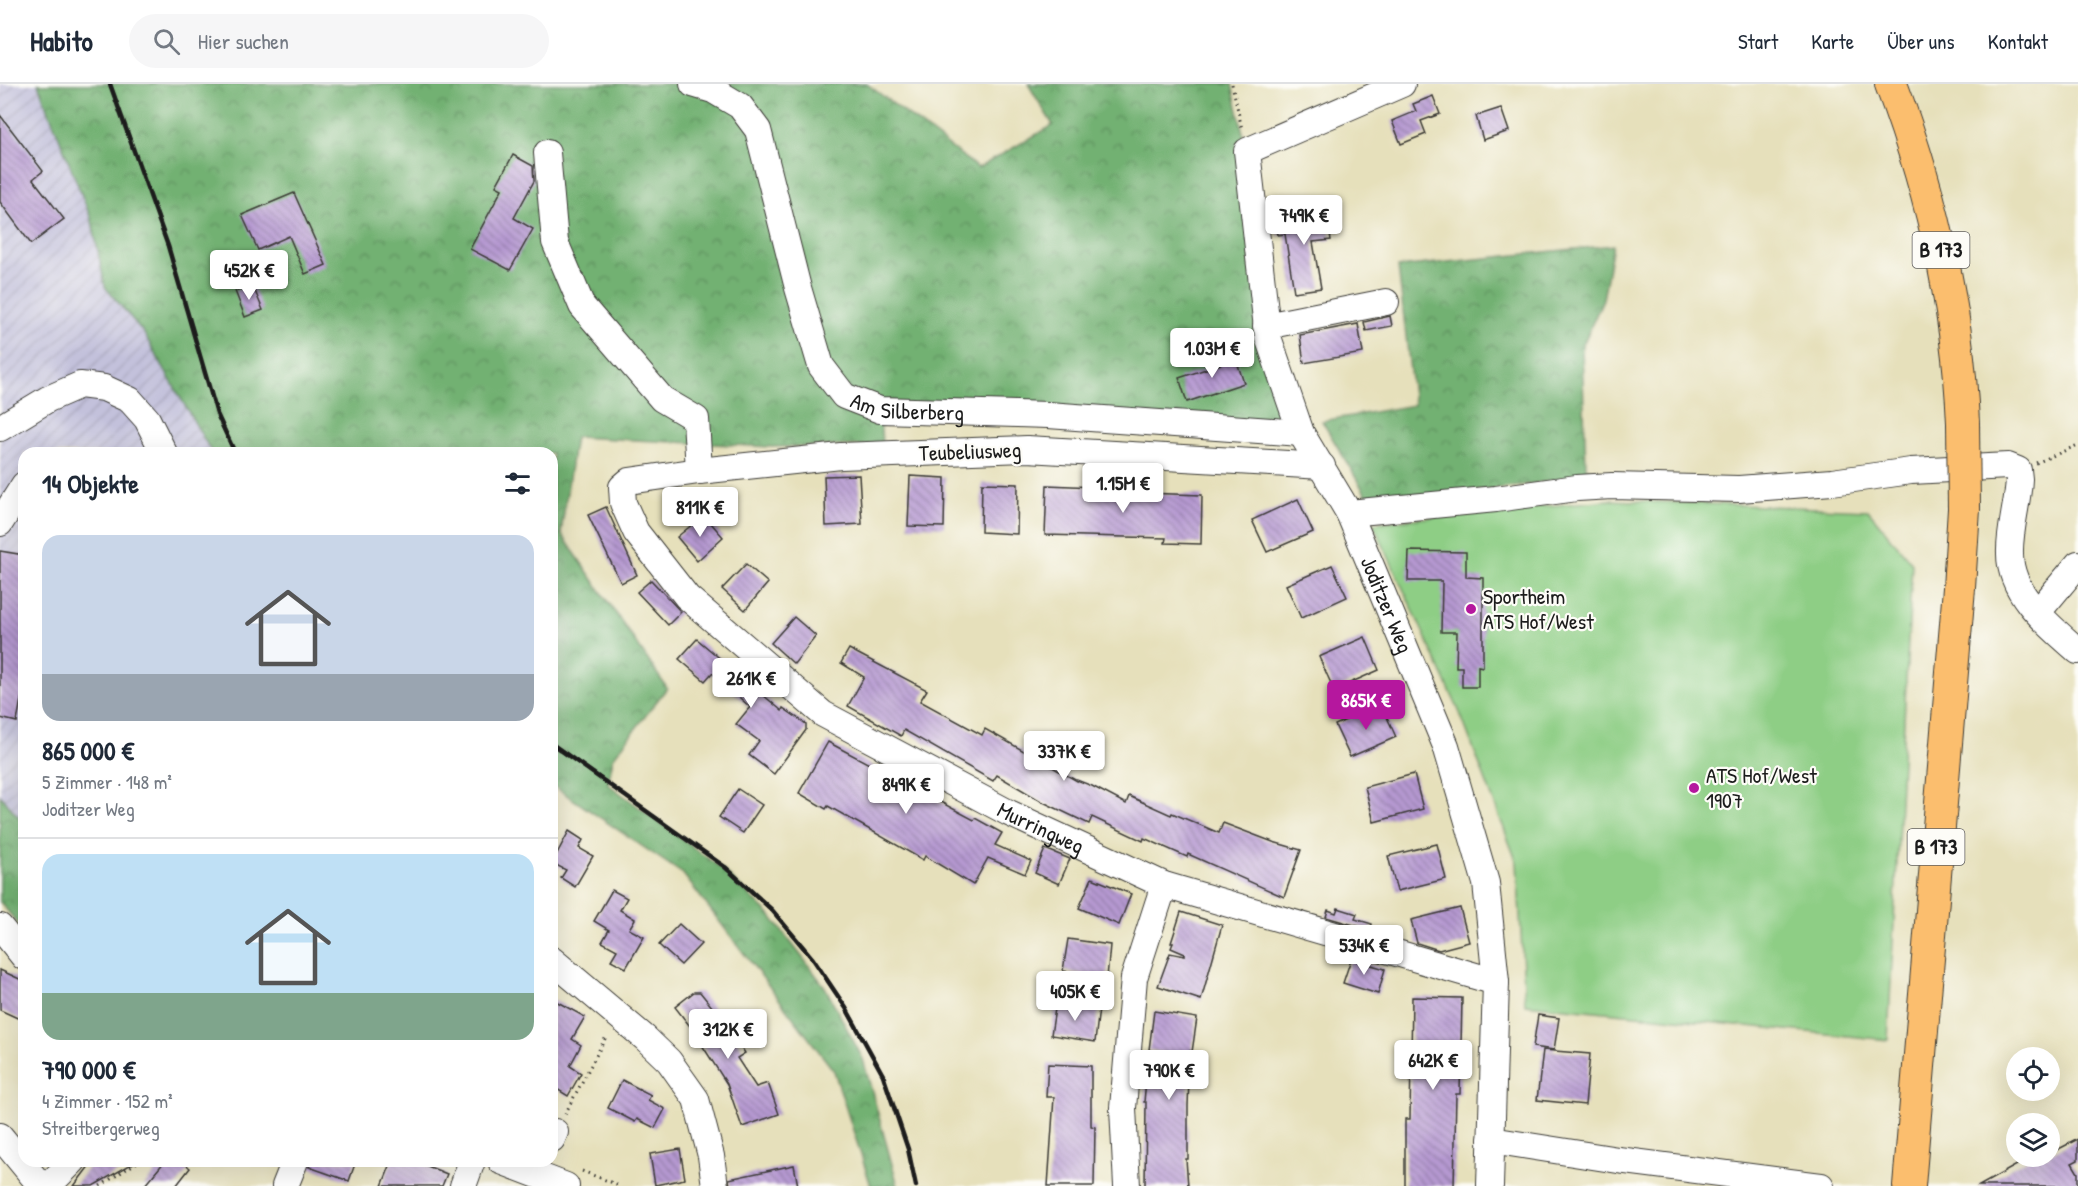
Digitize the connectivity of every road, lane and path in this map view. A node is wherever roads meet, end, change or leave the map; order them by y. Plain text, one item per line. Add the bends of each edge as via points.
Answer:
1 (693, 84) edge
2 (1232, 84) edge
3 (1402, 84) edge
4 (1892, 84) edge
5 (1247, 151) junction
6 (547, 153) dead end
7 (1386, 302) dead end
8 (1266, 326) junction
9 (0, 428) edge
10 (1301, 433) junction
11 (2078, 445) edge
12 (161, 447) edge
13 (1322, 466) junction
14 (2018, 470) junction
15 (699, 471) junction
16 (622, 488) joint
17 (18, 494) edge
18 (1349, 513) junction
19 (0, 523) edge
20 (2078, 564) edge
21 (2038, 612) junction
22 (2078, 651) edge
23 (1164, 885) junction
24 (0, 927) edge
25 (18, 950) edge
26 (558, 965) edge
27 (1496, 982) junction
28 (618, 1015) junction
29 (558, 1128) edge
30 (0, 1136) edge
31 (1491, 1140) junction
32 (18, 1158) edge
33 (25, 1167) edge
34 (67, 1167) edge
35 (130, 1167) edge
36 (293, 1167) edge
37 (470, 1167) edge
38 (538, 1168) edge
39 (574, 1178) edge
40 (41, 1186) edge
41 (48, 1186) edge
42 (100, 1186) edge
43 (285, 1186) edge
44 (463, 1186) edge
45 (621, 1186) edge
46 (715, 1186) edge
47 (1126, 1186) edge
48 (1490, 1186) edge
49 (1821, 1186) edge
50 (1909, 1186) edge

1 - 10 street, Am Silberberg via 713,90 740,106 758,130 820,366 844,396 880,410 1048,415
2 - 5 path
3 - 5 street
4 - 50 main road, B 173, bridge via 1921,168 1946,271 1961,372 1963,423 1964,508 1959,588
5 - 8 street, Joditzer Weg
6 - 15 street via 555,242 582,306 662,399 696,419
7 - 8 street
8 - 10 street, Joditzer Weg
9 - 12 street via 80,385 104,388 130,400 147,419
10 - 13 street, Joditzer Weg
11 - 14 path
13 - 15 street, Teubeliusweg via 1027,449 841,456
13 - 18 street, Joditzer Weg
14 - 18 street via 2008,466 1921,470 1739,489 1577,488
14 - 21 street via 2010,553 2012,570 2019,588
15 - 16 street, Teubeliusweg via 630,481
16 - 23 street, Murringweg via 623,503 636,532 687,597 823,714 1009,813
17 - 19 street
18 - 27 street, Joditzer Weg via 1446,746 1486,883
20 - 21 street
21 - 22 street
23 - 27 street, Murringweg
23 - 47 street via 1134,978 1123,1108
24 - 25 street
26 - 28 street
27 - 31 street, Joditzer Weg
28 - 29 path
28 - 46 street via 669,1061 696,1099
30 - 32 street
31 - 48 street, Joditzer Weg
31 - 49 street
33 - 40 street
34 - 41 street
35 - 42 path
36 - 43 street
37 - 44 street
38 - 39 street
39 - 45 path

